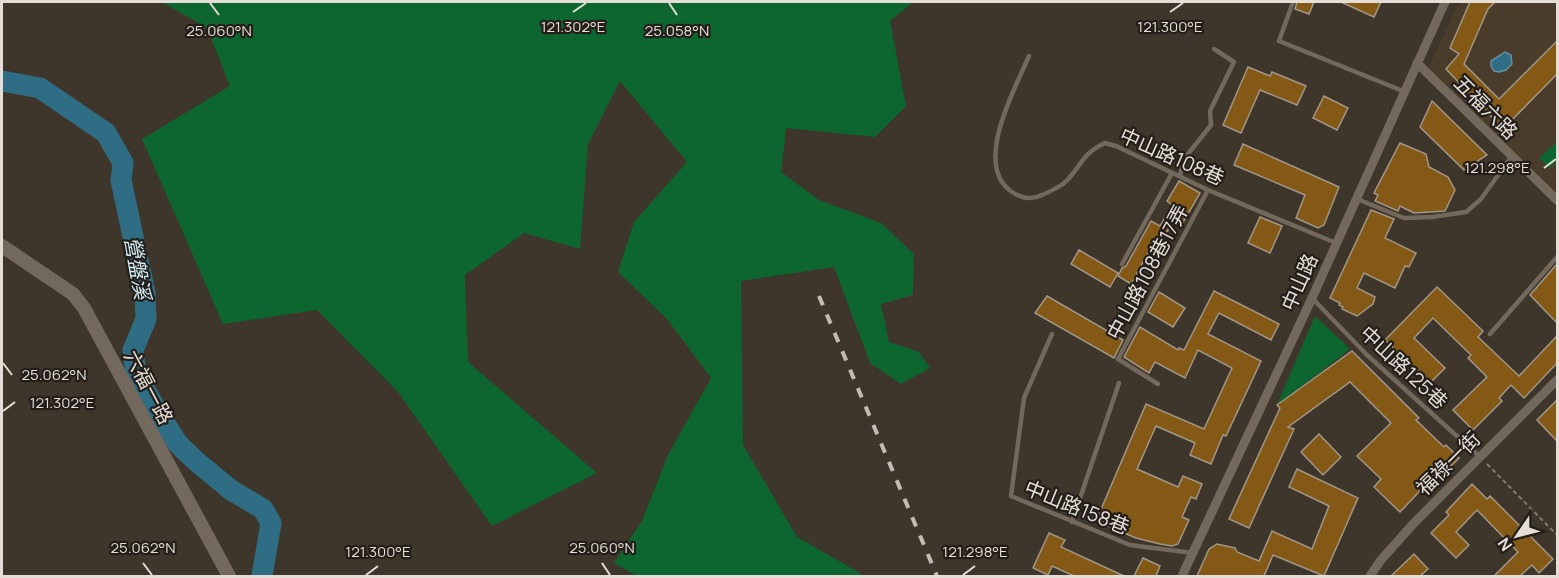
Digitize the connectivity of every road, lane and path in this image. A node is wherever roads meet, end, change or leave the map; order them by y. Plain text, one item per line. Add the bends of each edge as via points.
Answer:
1 (1293, 2) edge
2 (1445, 2) edge
3 (1214, 49) dead end
4 (1029, 56) dead end
5 (1417, 63) junction
6 (1403, 91) junction
7 (1511, 157) junction
8 (1172, 173) junction
9 (1180, 176) junction
10 (1208, 190) junction
11 (1357, 199) junction
12 (1557, 201) edge
13 (1336, 243) junction
14 (2, 246) edge
15 (1557, 256) edge
16 (1122, 264) dead end
17 (1312, 298) junction
18 (1052, 334) dead end
19 (1490, 334) dead end
20 (1557, 379) edge
21 (1119, 383) dead end
22 (1158, 384) dead end
23 (1479, 456) junction
24 (1072, 522) junction
25 (1557, 536) edge
26 (1193, 553) junction
27 (229, 576) edge
28 (1182, 576) edge
29 (1370, 576) edge

1 - 6 lane via 1279,41
2 - 5 street, 中山路
3 - 9 lane via 1234,62 1210,111 1211,125 1184,159
4 - 8 lane, 中山路108巷 via 1000,122 996,168 1005,187 1028,198 1040,196 1063,184 1088,152 1105,143
5 - 6 street, 中山路
5 - 7 street, 五福六路
6 - 11 street, 中山路
7 - 11 lane via 1466,212 1404,218
7 - 12 street, 五福六路
8 - 9 lane, 中山路108巷
8 - 16 lane
9 - 10 lane, 中山路108巷
10 - 13 lane, 中山路108巷
10 - 22 lane, 中山路108巷17弄 via 1118,359
11 - 13 street, 中山路
13 - 17 street, 中山路
14 - 27 street, 六福一路 via 67,290 84,308
15 - 19 lane
17 - 23 lane, 中山路125巷 via 1366,355
17 - 26 street, 中山路
18 - 24 lane, 中山路158巷 via 1023,398 1011,496
20 - 23 street, 福祿一街
21 - 24 lane
23 - 25 path
23 - 29 street, 福祿一街 via 1413,524
24 - 26 lane, 中山路158巷 via 1130,545
26 - 28 street, 中山路

